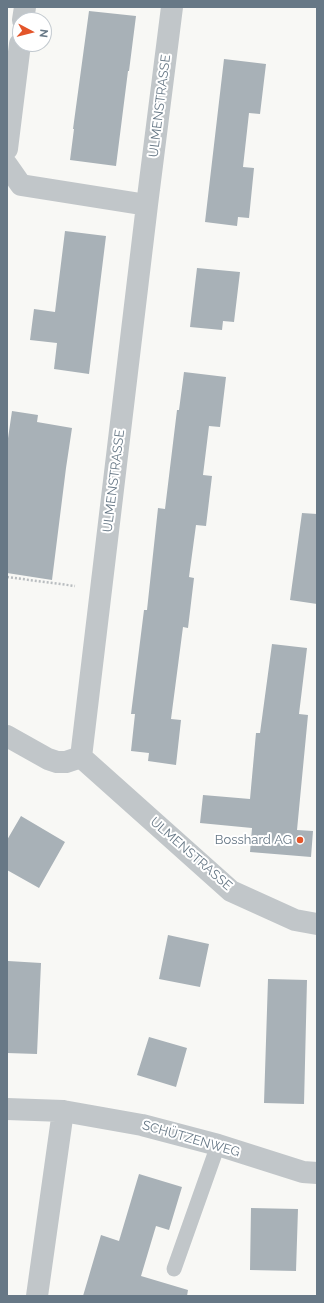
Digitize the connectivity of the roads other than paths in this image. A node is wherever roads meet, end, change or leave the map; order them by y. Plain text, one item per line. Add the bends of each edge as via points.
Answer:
1 (172, 7) edge
2 (19, 52) edge
3 (7, 149) edge
4 (7, 165) edge
5 (146, 205) junction
6 (7, 736) edge
7 (81, 757) junction
8 (317, 924) edge
9 (7, 1109) edge
10 (62, 1111) junction
11 (218, 1145) junction
12 (317, 1173) edge
13 (174, 1269) dead end
14 (37, 1296) edge

1 - 5 street, ULMENSTRASSE
2 - 3 street
4 - 5 street via 21,185
5 - 7 street, ULMENSTRASSE
6 - 7 street via 57,762
7 - 8 street, ULMENSTRASSE via 231,891 295,920
9 - 10 street, SCHÜTZENWEG
10 - 11 street, SCHÜTZENWEG via 142,1124
10 - 14 street
11 - 12 street, SCHÜTZENWEG via 303,1172
11 - 13 lane

